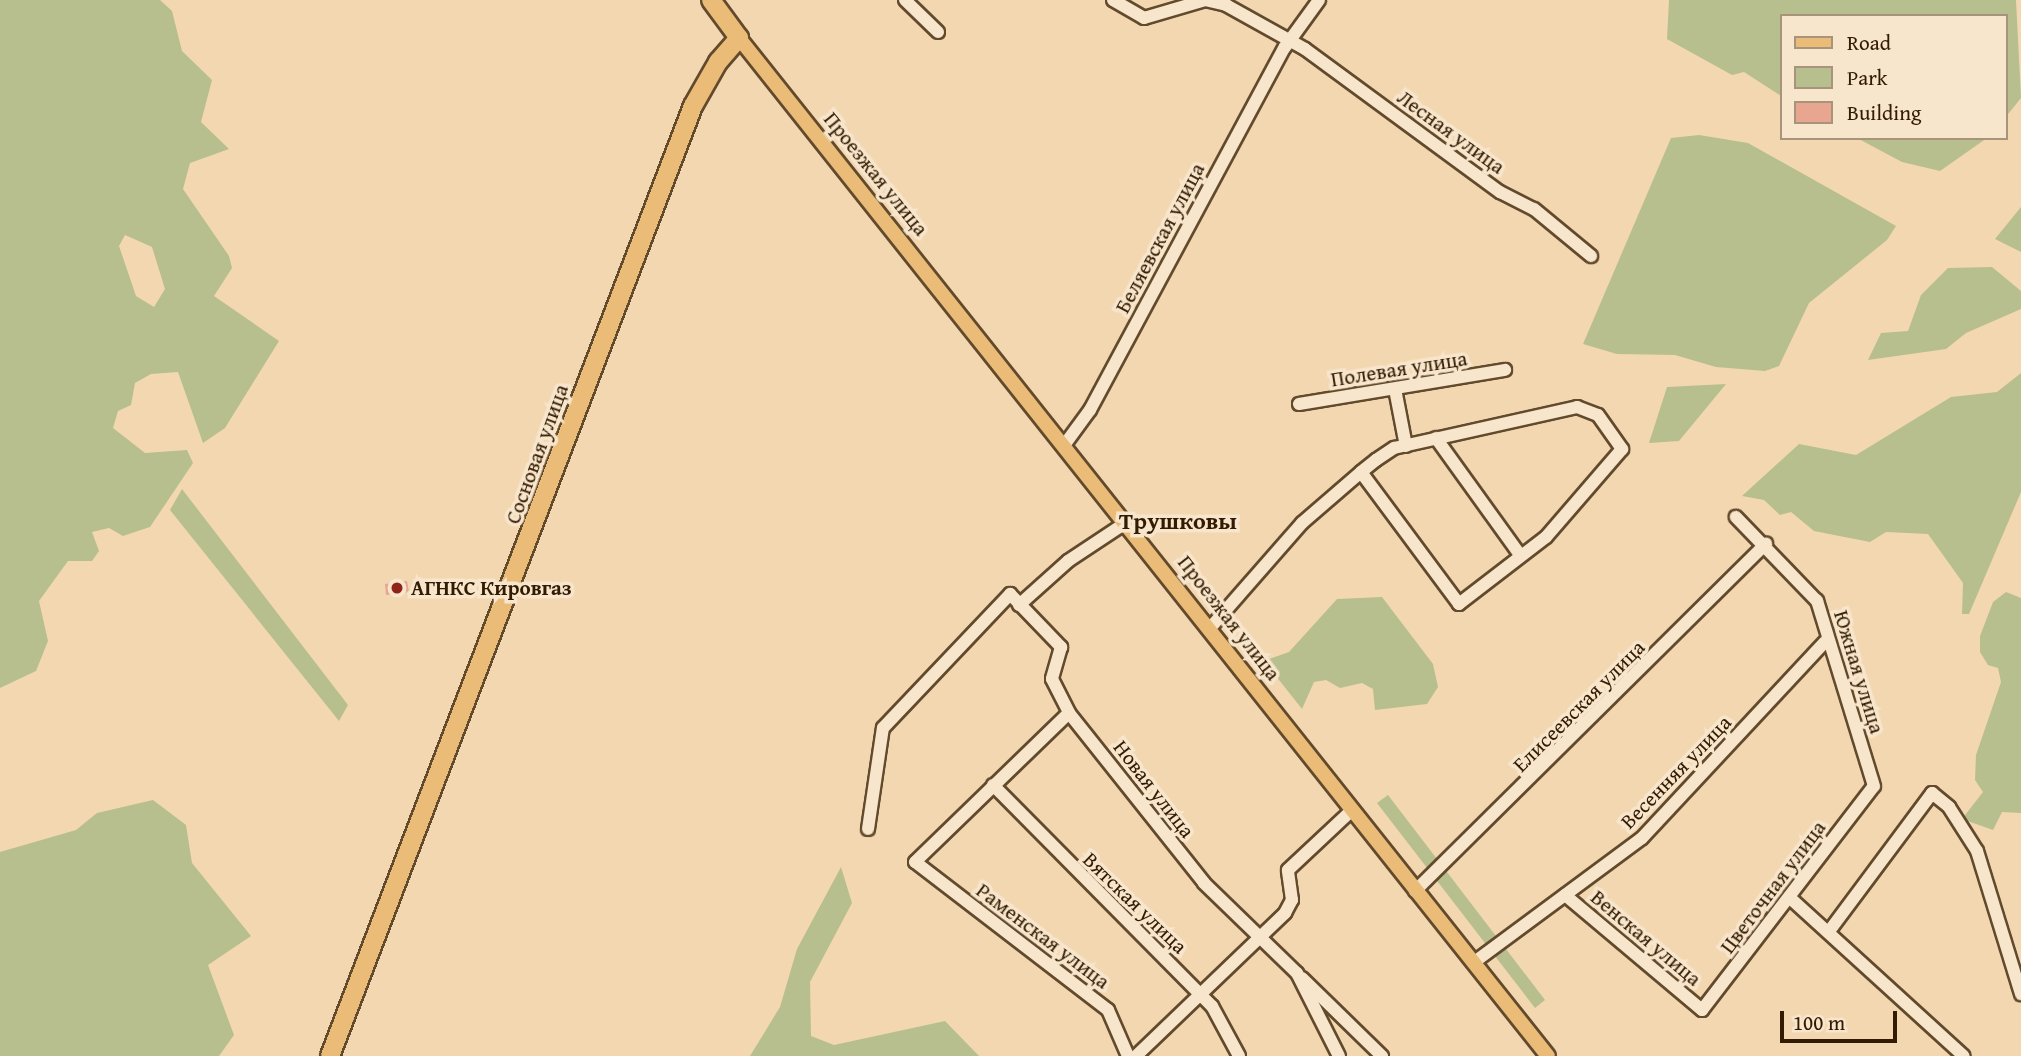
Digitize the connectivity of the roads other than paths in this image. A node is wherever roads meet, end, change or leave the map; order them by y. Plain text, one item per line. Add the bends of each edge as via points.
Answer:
1 (711, 0) edge
2 (905, 0) edge
3 (1113, 0) edge
4 (1205, 0) edge
5 (1319, 0) edge
6 (938, 32) dead end
7 (739, 38) junction
8 (1287, 43) junction
9 (1591, 256) dead end
10 (1505, 370) dead end
11 (1395, 389) junction
12 (1298, 404) dead end
13 (1436, 438) junction
14 (1065, 444) junction
15 (1406, 446) junction
16 (1361, 472) junction
17 (1736, 517) dead end
18 (1127, 522) junction
19 (1766, 544) junction
20 (1520, 555) junction
21 (1019, 606) junction
22 (1211, 627) junction
23 (1825, 642) junction
24 (1069, 713) junction
25 (993, 785) junction
26 (1874, 786) joint
27 (1350, 812) junction
28 (868, 829) dead end
29 (1415, 891) junction
30 (1565, 895) junction
31 (1789, 897) junction
32 (1830, 930) junction
33 (1258, 939) junction
34 (1473, 963) junction
35 (1297, 973) junction
36 (1199, 993) junction
37 (2021, 994) edge
38 (1702, 1010) joint
39 (330, 1056) edge
40 (1128, 1056) edge
41 (1136, 1056) edge
42 (1239, 1056) edge
43 (1339, 1056) edge
44 (1382, 1056) edge
45 (1548, 1056) edge
46 (1964, 1056) edge

1 - 7 highway
2 - 6 street
3 - 4 street via 1143,18
4 - 8 street, Лесная улица via 1226,5
5 - 8 street, Беляевская улица
7 - 14 main road, Проезжая улица
7 - 39 highway, Сосновая улица via 716,65 694,106
8 - 9 street, Лесная улица via 1500,192 1534,209
8 - 14 street, Беляевская улица via 1085,418
10 - 11 street, Полевая улица
11 - 12 street, Полевая улица
11 - 15 street
13 - 15 street
13 - 20 street
13 - 20 street via 1577,407 1598,415 1622,449 1546,537
14 - 18 main road, Проезжая улица
15 - 16 street
16 - 20 street via 1459,604
16 - 22 street via 1303,523
17 - 19 street, Южная улица
18 - 21 street via 1069,561
18 - 22 main road, Проезжая улица
19 - 23 street, Южная улица via 1816,601 1830,634
19 - 29 street, Елисеевская улица
21 - 24 street, Новая улица via 1061,647 1052,679
21 - 28 street via 1010,594 883,729
22 - 27 main road, Проезжая улица
23 - 26 street, Южная улица via 1835,654
23 - 30 street, Весенняя улица via 1642,838
24 - 25 street
24 - 33 street, Новая улица via 1204,883
25 - 36 street, Вятская улица
25 - 40 street, Раменская улица via 915,862 1108,1010
26 - 31 street, Цветочная улица
27 - 29 main road, Проезжая улица
27 - 33 street via 1288,870 1290,906
29 - 34 main road, Проезжая улица
30 - 34 street, Весенняя улица
30 - 38 street, Венская улица
31 - 32 street
31 - 38 street, Цветочная улица
32 - 37 street via 1932,793 1949,807 1977,851
32 - 46 street
33 - 35 street, Новая улица
33 - 36 street
34 - 45 main road, Проезжая улица
35 - 43 street, Новая улица
35 - 44 street
36 - 41 street
36 - 42 street, Вятская улица via 1227,1028

